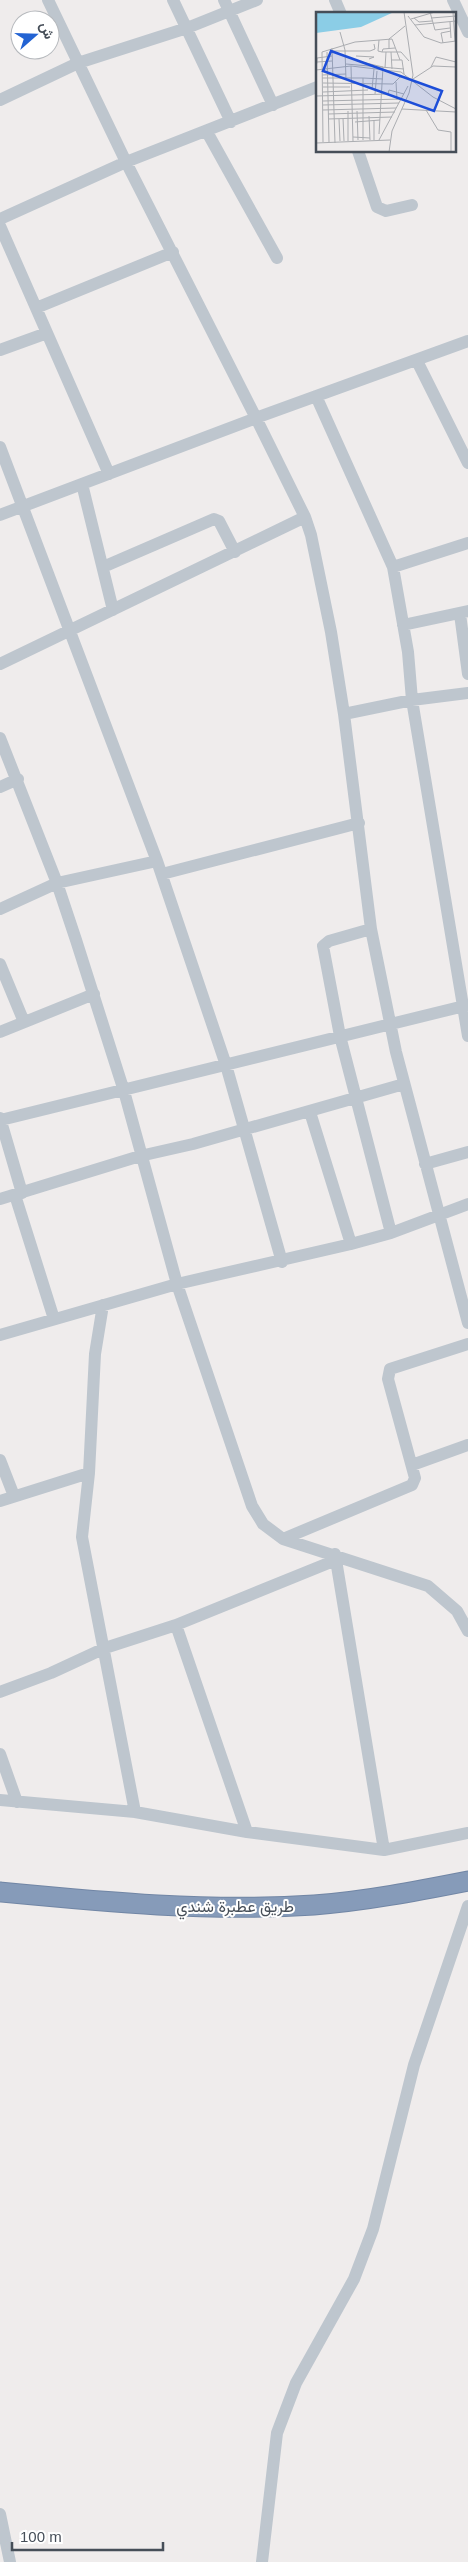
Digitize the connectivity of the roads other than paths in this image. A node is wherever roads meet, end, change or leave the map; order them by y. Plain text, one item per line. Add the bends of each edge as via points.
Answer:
1 (48, 0) edge
2 (173, 0) edge
3 (257, 0) edge
4 (335, 0) edge
5 (453, 0) edge
6 (227, 6) edge
7 (341, 12) edge
8 (186, 28) junction
9 (464, 29) edge
10 (78, 64) junction
11 (316, 87) edge
12 (0, 100) edge
13 (273, 105) junction
14 (231, 122) junction
15 (207, 132) junction
16 (358, 152) edge
17 (126, 162) junction
18 (412, 205) dead end
19 (0, 219) edge
20 (0, 226) edge
21 (173, 252) junction
22 (277, 258) dead end
23 (36, 308) junction
24 (47, 333) junction
25 (468, 341) edge
26 (0, 350) edge
27 (417, 361) junction
28 (316, 396) junction
29 (256, 418) junction
30 (0, 447) edge
31 (468, 463) edge
32 (108, 474) junction
33 (82, 484) junction
34 (23, 507) junction
35 (0, 515) edge
36 (305, 517) junction
37 (468, 542) edge
38 (235, 552) junction
39 (393, 566) junction
40 (103, 567) junction
41 (113, 610) junction
42 (464, 612) edge
43 (403, 625) junction
44 (70, 630) junction
45 (0, 664) edge
46 (468, 674) edge
47 (468, 693) edge
48 (412, 700) junction
49 (344, 714) junction
50 (0, 738) edge
51 (18, 779) junction
52 (0, 787) edge
53 (359, 823) junction
54 (157, 861) junction
55 (162, 874) junction
56 (57, 883) junction
57 (0, 908) edge
58 (371, 929) junction
59 (0, 964) edge
60 (94, 994) junction
61 (465, 1006) edge
62 (24, 1022) junction
63 (391, 1024) junction
64 (0, 1032) edge
65 (340, 1036) junction
66 (468, 1036) edge
67 (226, 1065) junction
68 (404, 1084) junction
69 (124, 1091) junction
70 (358, 1098) junction
71 (310, 1112) junction
72 (0, 1119) edge
73 (244, 1128) junction
74 (468, 1152) edge
75 (140, 1156) junction
76 (425, 1164) junction
77 (18, 1194) junction
78 (0, 1199) edge
79 (468, 1204) edge
80 (438, 1216) junction
81 (391, 1233) junction
82 (351, 1244) junction
83 (282, 1262) junction
84 (177, 1284) junction
85 (104, 1305) junction
86 (54, 1319) junction
87 (468, 1324) edge
88 (0, 1335) edge
89 (468, 1344) edge
90 (468, 1445) edge
91 (0, 1460) edge
92 (412, 1464) junction
93 (89, 1473) junction
94 (14, 1496) junction
95 (0, 1501) edge
96 (283, 1538) junction
97 (335, 1557) junction
98 (176, 1625) junction
99 (468, 1632) edge
100 (105, 1648) junction
101 (0, 1692) edge
102 (0, 1754) edge
103 (0, 1800) edge
104 (17, 1802) junction
105 (135, 1812) junction
106 (248, 1832) junction
107 (468, 1833) edge
108 (384, 1850) junction
109 (468, 1881) edge
110 (0, 1892) edge
111 (468, 1906) edge
112 (0, 2514) edge
113 (10, 2562) edge
114 (262, 2562) edge

1 - 10 street
2 - 8 street
3 - 6 street
4 - 7 street
5 - 9 street
6 - 8 street
6 - 13 street
8 - 10 street
8 - 14 street
10 - 12 street
10 - 17 street
11 - 13 street
13 - 14 street
14 - 15 street
15 - 17 street
15 - 22 street
16 - 18 street via 381,211
17 - 19 street
17 - 21 street
20 - 23 street
21 - 23 street
21 - 29 street
23 - 24 street
24 - 26 street
24 - 32 street
25 - 27 street
27 - 28 street
27 - 31 street
28 - 29 street
28 - 39 street
29 - 32 street
29 - 36 street
30 - 34 street
32 - 33 street
33 - 34 street
33 - 40 street
34 - 35 street
34 - 44 street
36 - 38 street
36 - 49 street via 318,566
37 - 39 street
38 - 40 street via 219,520 214,519
38 - 41 street
39 - 43 street
40 - 41 street
41 - 44 street
42 - 43 street
42 - 46 street
43 - 48 street
44 - 45 street
44 - 54 street
47 - 48 street
48 - 49 street
48 - 61 street
49 - 53 street
50 - 51 street
51 - 52 street
51 - 56 street
53 - 55 street
53 - 58 street
54 - 55 street
54 - 56 street
55 - 67 street
56 - 57 street
56 - 60 street
58 - 63 street
58 - 65 street via 329,940 323,946
59 - 62 street
60 - 62 street
60 - 69 street
61 - 63 street
61 - 66 street
62 - 64 street
63 - 65 street
63 - 68 street
65 - 67 street
65 - 70 street
67 - 69 street
67 - 73 street
68 - 70 street
68 - 76 street
69 - 72 street
69 - 75 street
70 - 71 street
70 - 81 street
71 - 73 street
71 - 82 street
72 - 77 street
73 - 75 street
73 - 83 street
74 - 76 street
75 - 77 street
75 - 84 street
76 - 80 street
77 - 78 street
77 - 86 street
79 - 80 street
80 - 81 street
80 - 87 street
81 - 82 street
82 - 83 street
83 - 84 street
84 - 85 street
84 - 96 street via 252,1506 263,1524
85 - 86 street
85 - 93 street via 95,1354
86 - 88 street
89 - 92 street via 390,1369 388,1379
90 - 92 street
91 - 94 street
92 - 96 street via 415,1478 412,1485
93 - 94 street
93 - 100 street via 82,1536
94 - 95 street
96 - 97 street
97 - 98 street
97 - 99 street via 428,1586 457,1611
97 - 108 street
98 - 100 street
98 - 106 street
100 - 101 street
100 - 105 street
102 - 104 street
103 - 104 street
104 - 105 street
105 - 106 street
106 - 108 street
107 - 108 street
109 - 110 highway, طريق عطبرة شندي via 401,1894 260,1907 198,1908
111 - 114 street via 414,2065 373,2229 354,2279 296,2384 278,2433
112 - 113 street

